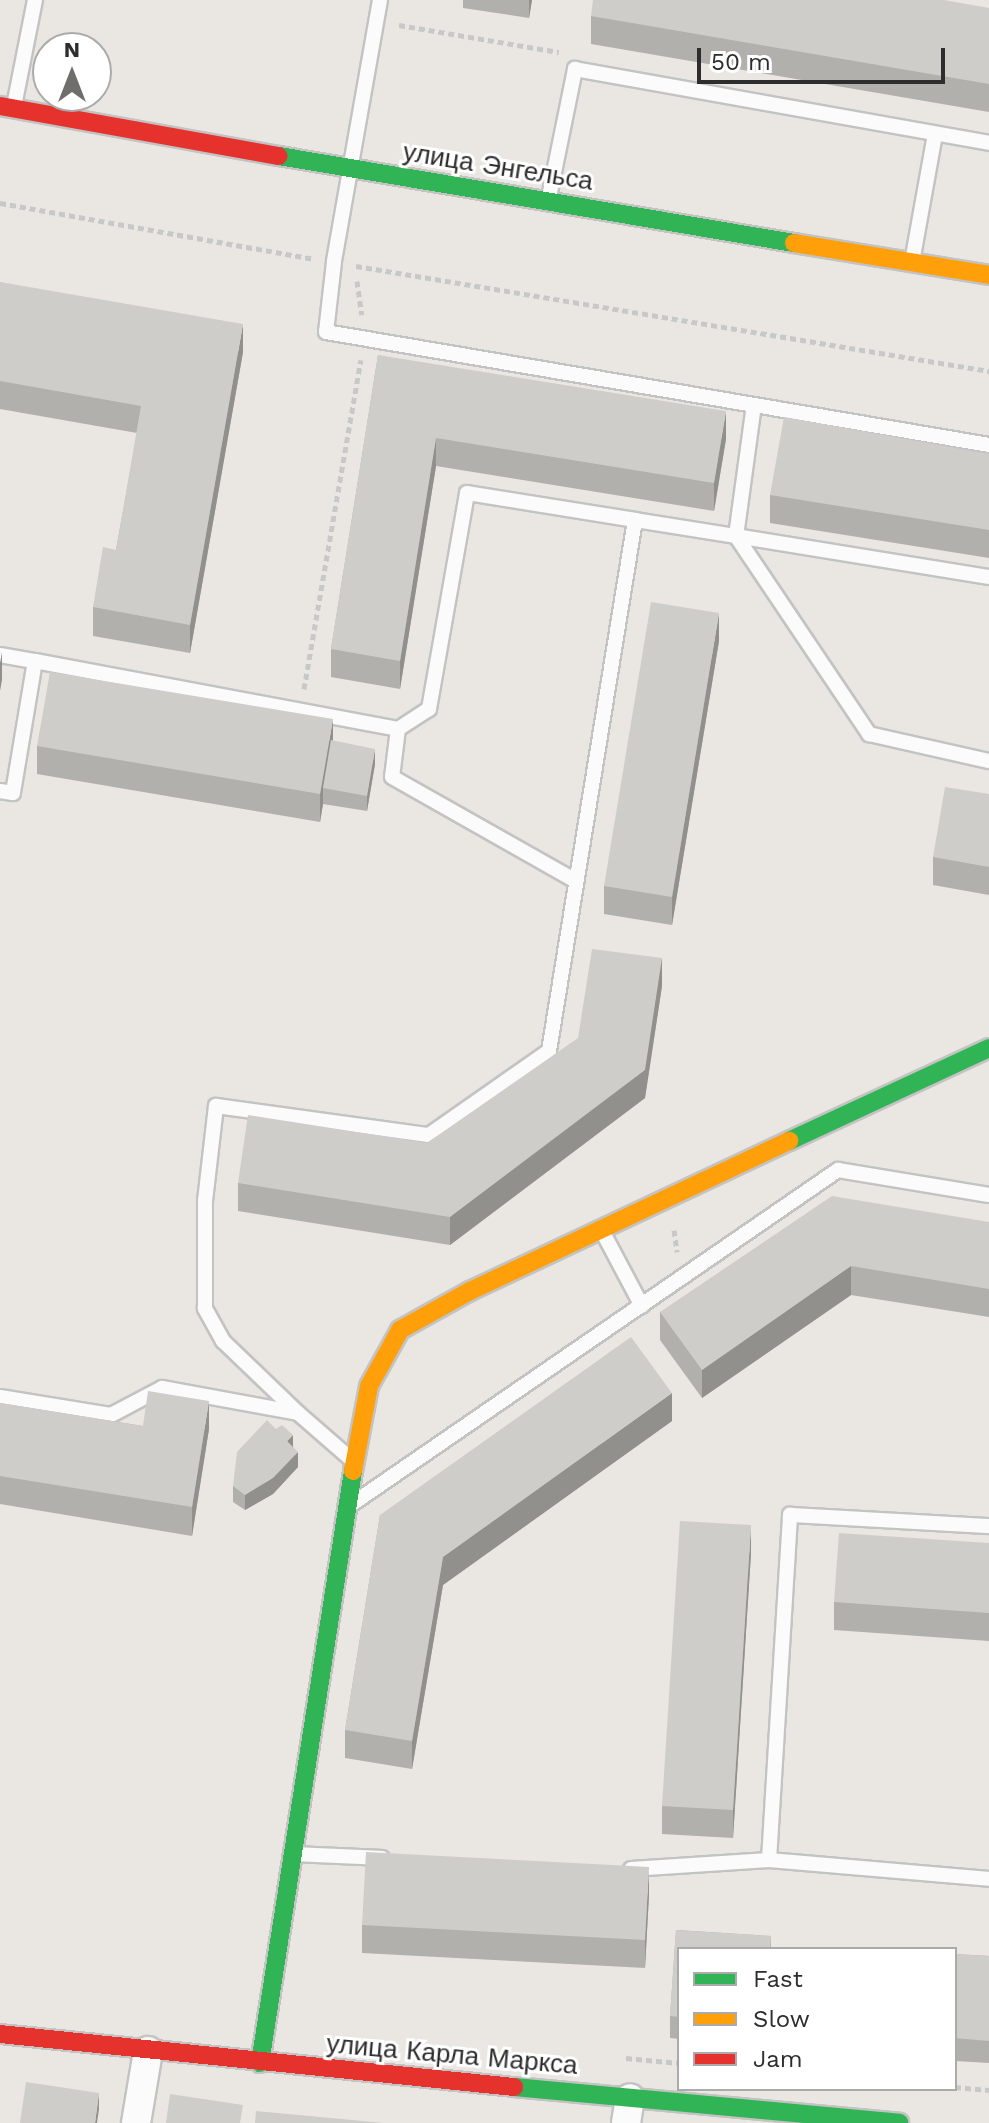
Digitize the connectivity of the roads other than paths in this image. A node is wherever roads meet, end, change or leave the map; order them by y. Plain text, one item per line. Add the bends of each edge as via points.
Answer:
1 (35, 0) edge
2 (380, 0) edge
3 (6, 107) edge
4 (935, 134) junction
5 (989, 143) edge
6 (353, 167) junction
7 (548, 202) junction
8 (912, 262) junction
9 (989, 275) edge
10 (754, 405) junction
11 (989, 445) edge
12 (635, 520) junction
13 (736, 536) junction
14 (989, 577) edge
15 (0, 655) edge
16 (35, 661) junction
17 (398, 729) junction
18 (989, 761) edge
19 (0, 791) edge
20 (576, 881) junction
21 (989, 1048) edge
22 (989, 1195) edge
23 (601, 1228) junction
24 (642, 1306) junction
25 (0, 1397) edge
26 (298, 1413) junction
27 (354, 1462) junction
28 (349, 1506) junction
29 (989, 1526) edge
30 (291, 1854) junction
31 (401, 1859) edge
32 (769, 1860) junction
33 (623, 1869) edge
34 (989, 1879) edge
35 (0, 2034) edge
36 (148, 2051) junction
37 (260, 2063) junction
38 (628, 2110) edge
39 (136, 2123) edge
40 (899, 2123) edge

1 - 3 lane
2 - 6 lane
3 - 6 street, улица Энгельса
4 - 5 lane
4 - 7 lane via 575,69
4 - 8 lane
6 - 7 street, улица Энгельса
6 - 10 lane via 326,332
7 - 8 street, улица Энгельса
8 - 9 street, улица Энгельса
10 - 11 lane
10 - 13 lane
12 - 13 lane
12 - 17 lane via 467,493 429,709
12 - 20 lane
13 - 14 lane
13 - 18 lane via 869,734
15 - 16 lane
16 - 17 lane
16 - 19 lane via 13,793
17 - 20 lane via 392,777
20 - 26 lane via 549,1051 429,1135 216,1106 205,1201 205,1308 223,1341
21 - 23 street
22 - 24 lane via 838,1170
23 - 24 lane
23 - 27 street via 400,1330 369,1386
24 - 28 lane
25 - 26 lane via 111,1415 162,1388
26 - 27 lane
27 - 28 street
28 - 30 street
29 - 32 lane via 790,1515
30 - 31 lane
30 - 37 street
32 - 33 lane
32 - 34 lane
35 - 36 street, улица Карла Маркса
36 - 37 street, улица Карла Маркса
36 - 39 street
37 - 38 street, улица Карла Маркса
38 - 40 street, улица Карла Маркса

